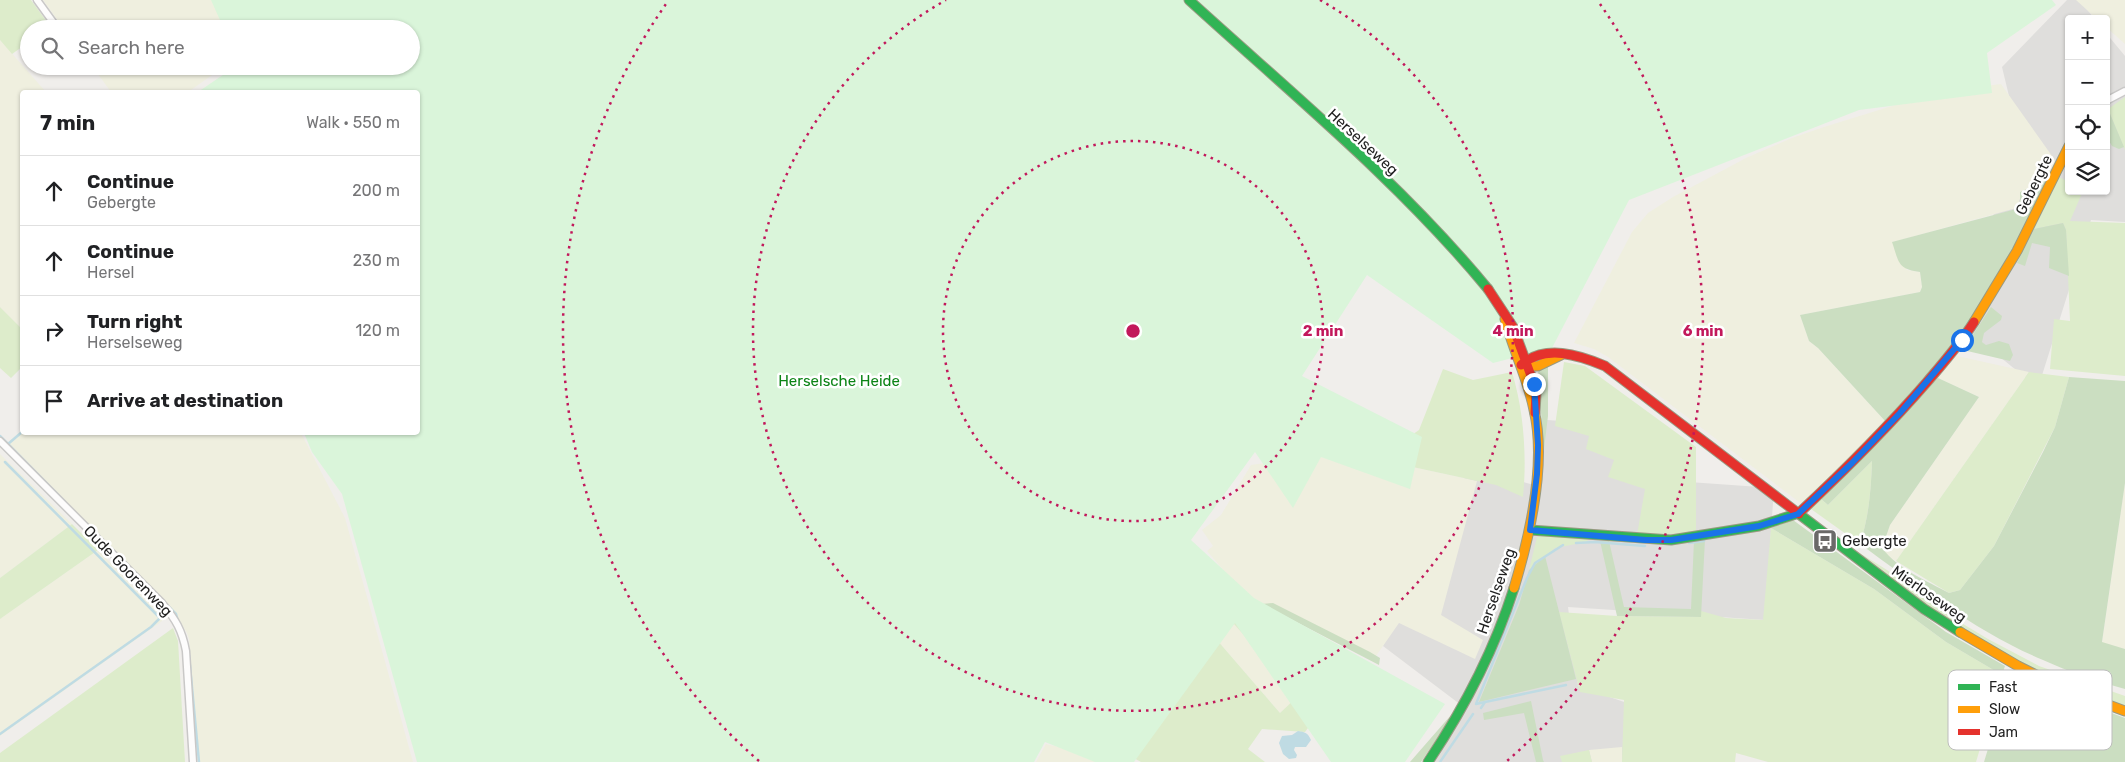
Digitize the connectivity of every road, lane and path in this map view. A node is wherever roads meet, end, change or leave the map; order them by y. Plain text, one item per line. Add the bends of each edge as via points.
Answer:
1 (37, 0) edge
2 (1189, 0) edge
3 (51, 20) edge
4 (2125, 90) edge
5 (2110, 99) edge
6 (2067, 150) edge
7 (1525, 364) junction
8 (0, 441) edge
9 (1798, 514) junction
10 (1530, 530) junction
11 (2024, 670) edge
12 (2112, 706) edge
13 (2125, 710) edge
14 (193, 762) edge
15 (1428, 762) edge

1 - 3 street
2 - 7 street, Herselseweg via 1374,169 1462,257 1513,327
4 - 5 street
6 - 9 street, Gebergte via 1994,292 1962,340 1900,413
7 - 9 street, Mierloseweg via 1550,353 1588,358 1605,366
7 - 10 street, Herselseweg via 1538,426 1537,474
8 - 14 street, Oude Goorenweg via 175,619 183,634 186,651
9 - 10 street via 1759,526 1671,540
9 - 11 street, Mierloseweg via 1924,609
10 - 15 street, Herselseweg via 1520,570 1488,657 1463,709
12 - 13 street, Mierloseweg

